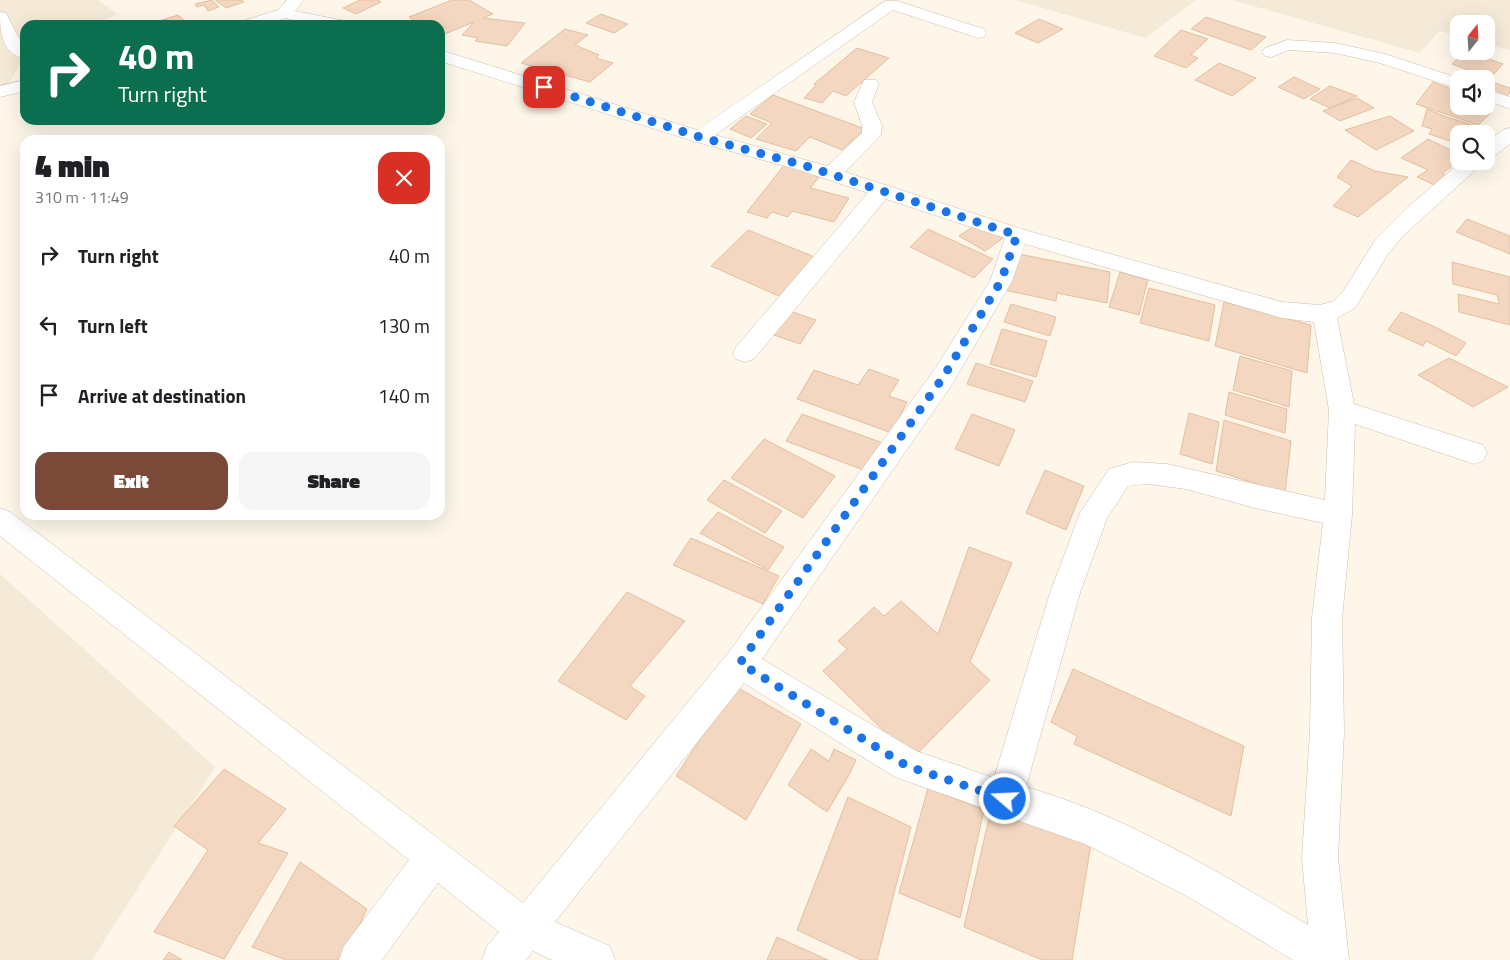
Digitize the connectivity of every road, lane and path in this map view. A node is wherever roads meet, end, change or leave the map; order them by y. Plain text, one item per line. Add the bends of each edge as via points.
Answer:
1 (296, 0) edge
2 (886, 2) edge
3 (284, 13) junction
4 (0, 17) edge
5 (264, 20) edge
6 (316, 20) edge
7 (978, 33) dead end
8 (20, 49) edge
9 (1271, 52) dead end
10 (445, 56) edge
11 (1450, 81) edge
12 (870, 84) dead end
13 (20, 86) edge
14 (0, 92) edge
15 (1495, 98) edge
16 (1510, 104) edge
17 (1510, 134) edge
18 (700, 137) junction
19 (1495, 146) edge
20 (1464, 170) edge
21 (831, 174) junction
22 (882, 190) junction
23 (1017, 235) junction
24 (1324, 314) junction
25 (745, 353) dead end
26 (1342, 410) junction
27 (1474, 453) dead end
28 (1338, 515) junction
29 (0, 520) edge
30 (740, 663) junction
31 (1005, 799) junction
32 (433, 858) junction
33 (525, 928) junction
34 (358, 960) edge
35 (501, 960) edge
36 (596, 960) edge
37 (1329, 960) edge

1 - 3 street
2 - 7 street
2 - 18 street
3 - 5 street
3 - 6 street
4 - 8 street via 10,38
9 - 11 street via 1287,45 1335,48 1385,59
10 - 18 street
12 - 21 street via 862,102 874,128 871,135
13 - 14 street
15 - 16 street
17 - 19 street
18 - 21 street
20 - 24 street via 1415,211 1383,245 1343,307
21 - 22 street
22 - 23 street
22 - 25 street
23 - 24 street via 1282,310
23 - 30 street via 1001,281 944,376
24 - 26 street
26 - 27 street
26 - 28 street
28 - 31 street via 1192,480 1138,472 1119,476 1094,513 1065,592
28 - 37 street via 1327,618 1327,732 1320,858
29 - 32 street
30 - 31 street via 907,766
30 - 33 street
31 - 37 street via 1060,816 1132,847
32 - 33 street
32 - 34 street
33 - 35 street
33 - 36 street

